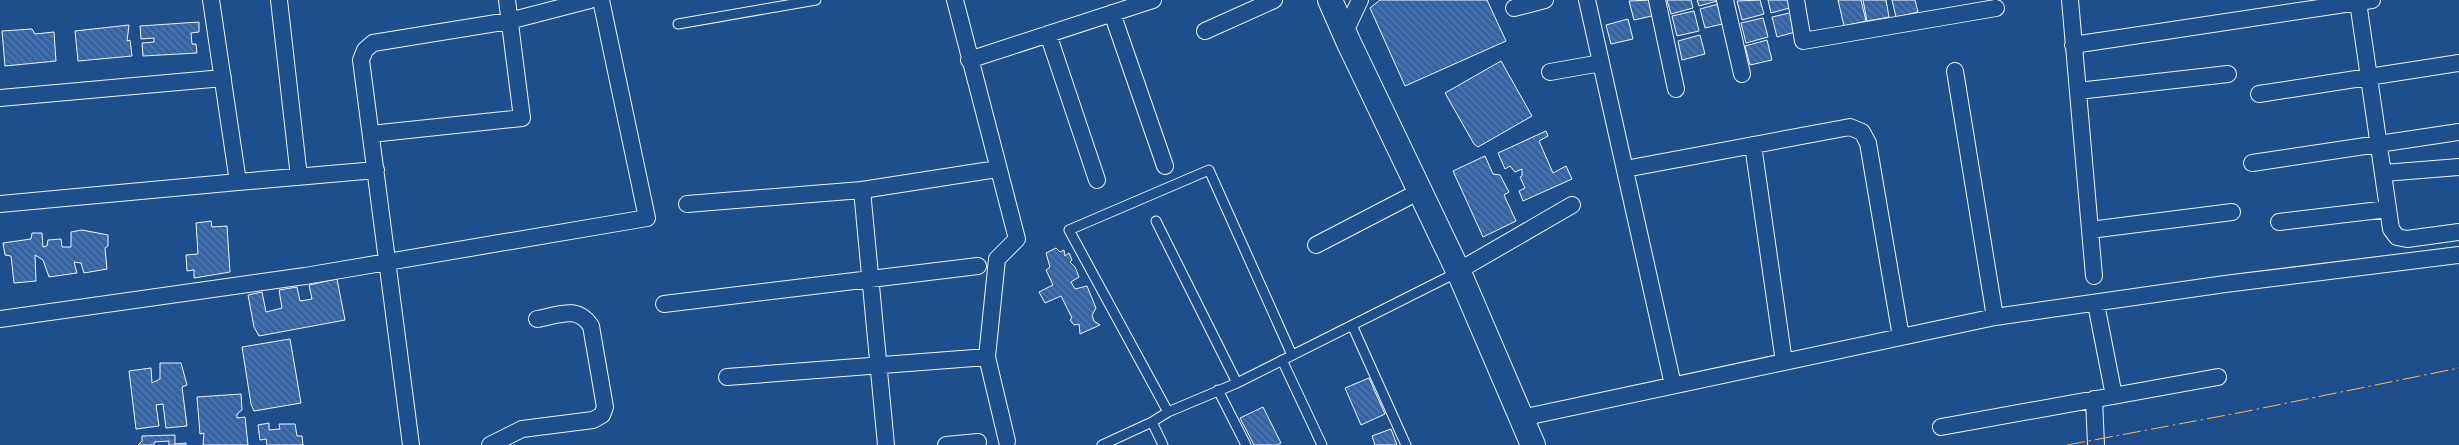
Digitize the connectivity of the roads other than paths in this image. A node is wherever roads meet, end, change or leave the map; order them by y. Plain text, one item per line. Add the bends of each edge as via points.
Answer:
1 (211, 0) edge
2 (279, 0) edge
3 (507, 0) edge
4 (590, 0) edge
5 (601, 0) edge
6 (816, 0) edge
7 (954, 0) edge
8 (1153, 0) edge
9 (1274, 0) edge
10 (1330, 0) edge
11 (1360, 0) edge
12 (1545, 0) edge
13 (1587, 0) edge
14 (1657, 0) edge
15 (1725, 0) edge
16 (1796, 0) edge
17 (2070, 0) edge
18 (2365, 1) edge
19 (1116, 8) edge
20 (1514, 8) dead end
21 (1996, 8) dead end
22 (509, 20) junction
23 (678, 24) dead end
24 (1205, 31) dead end
25 (1048, 34) junction
26 (1344, 34) junction
27 (2073, 45) junction
28 (969, 60) junction
29 (1601, 63) junction
30 (2459, 63) edge
31 (1955, 71) dead end
32 (1550, 72) dead end
33 (1742, 74) dead end
34 (2228, 74) dead end
35 (223, 78) junction
36 (2369, 78) junction
37 (1676, 89) dead end
38 (2078, 91) junction
39 (2259, 94) dead end
40 (0, 98) edge
41 (2459, 132) edge
42 (371, 134) junction
43 (2379, 145) junction
44 (1753, 146) junction
45 (2252, 163) dead end
46 (1165, 166) dead end
47 (2459, 167) edge
48 (997, 169) junction
49 (1625, 169) junction
50 (376, 170) junction
51 (2384, 173) junction
52 (299, 176) junction
53 (1097, 180) dead end
54 (238, 182) junction
55 (862, 190) junction
56 (1420, 191) junction
57 (0, 204) edge
58 (688, 204) dead end
59 (1572, 205) dead end
60 (2388, 209) junction
61 (2232, 212) dead end
62 (1156, 221) dead end
63 (2279, 222) dead end
64 (2090, 230) junction
65 (2459, 232) edge
66 (1316, 245) dead end
67 (2459, 255) edge
68 (387, 263) junction
69 (978, 266) dead end
70 (1458, 271) junction
71 (2094, 276) dead end
72 (869, 278) junction
73 (664, 304) dead end
74 (2096, 304) junction
75 (1995, 317) junction
76 (0, 319) edge
77 (537, 319) dead end
78 (1352, 325) junction
79 (1901, 337) junction
80 (1292, 355) junction
81 (987, 356) junction
82 (1282, 360) junction
83 (1784, 362) junction
84 (878, 365) junction
85 (727, 377) dead end
86 (2218, 377) dead end
87 (1237, 383) junction
88 (1673, 385) junction
89 (1218, 390) junction
90 (2114, 396) junction
91 (2094, 399) junction
92 (1168, 412) junction
93 (1521, 418) junction
94 (1152, 422) junction
95 (1941, 427) dead end
96 (1007, 441) dead end
97 (978, 442) dead end
98 (411, 445) edge
99 (490, 445) edge
100 (886, 445) edge
101 (946, 445) edge
102 (1102, 445) edge
103 (1163, 445) edge
104 (1246, 445) edge
105 (1322, 445) edge
106 (1406, 445) edge
107 (1532, 445) edge
108 (2096, 445) edge

1 - 35 street
2 - 52 street
3 - 22 street
4 - 22 street
5 - 68 street via 648,218
6 - 23 lane
7 - 28 street
8 - 19 street
9 - 24 street
10 - 26 street
11 - 26 street
12 - 20 street
13 - 29 street
14 - 37 street
15 - 33 street
16 - 21 street via 1803,41
17 - 27 street
18 - 27 street
18 - 36 street
19 - 25 street
19 - 46 street
22 - 42 street via 373,43 361,60
22 - 42 street via 522,118
25 - 28 street
25 - 53 street
26 - 56 street
27 - 38 street
28 - 48 street
29 - 32 street
29 - 49 street
30 - 36 street
31 - 75 street
34 - 38 street
35 - 40 street
35 - 54 street
36 - 39 street
36 - 43 street
38 - 64 street
41 - 43 street
42 - 50 street
43 - 45 street
43 - 51 street
44 - 49 street
44 - 79 street via 1850,127 1862,132 1868,143
44 - 83 street
47 - 51 street
48 - 55 street
48 - 81 street via 1017,239 997,259
49 - 88 street
50 - 52 street
50 - 68 street
51 - 60 street
52 - 54 street
54 - 57 street
55 - 58 street
55 - 72 street
56 - 66 street
56 - 70 street
59 - 70 street
60 - 63 street
60 - 65 street via 2391,229 2397,237 2407,239
61 - 64 street
62 - 87 lane
64 - 71 street
67 - 74 street via 2225,284
68 - 76 street
68 - 98 street
69 - 72 street
70 - 78 lane
70 - 93 street
72 - 73 street
72 - 84 street
74 - 75 street
74 - 90 street
75 - 79 street
77 - 99 street via 580,313 591,326 605,407 602,416 593,420 522,429
78 - 80 lane
78 - 106 lane
79 - 83 street
80 - 82 lane
80 - 92 lane via 1209,170 1068,230
81 - 84 street
81 - 96 street
82 - 87 lane
82 - 105 lane
83 - 88 street
84 - 85 street
84 - 100 street
86 - 90 street
87 - 89 lane
88 - 93 street
89 - 92 lane
89 - 104 lane
90 - 91 street
91 - 95 street
91 - 108 street
92 - 94 lane
93 - 107 street
94 - 102 lane
94 - 103 lane
97 - 101 street

